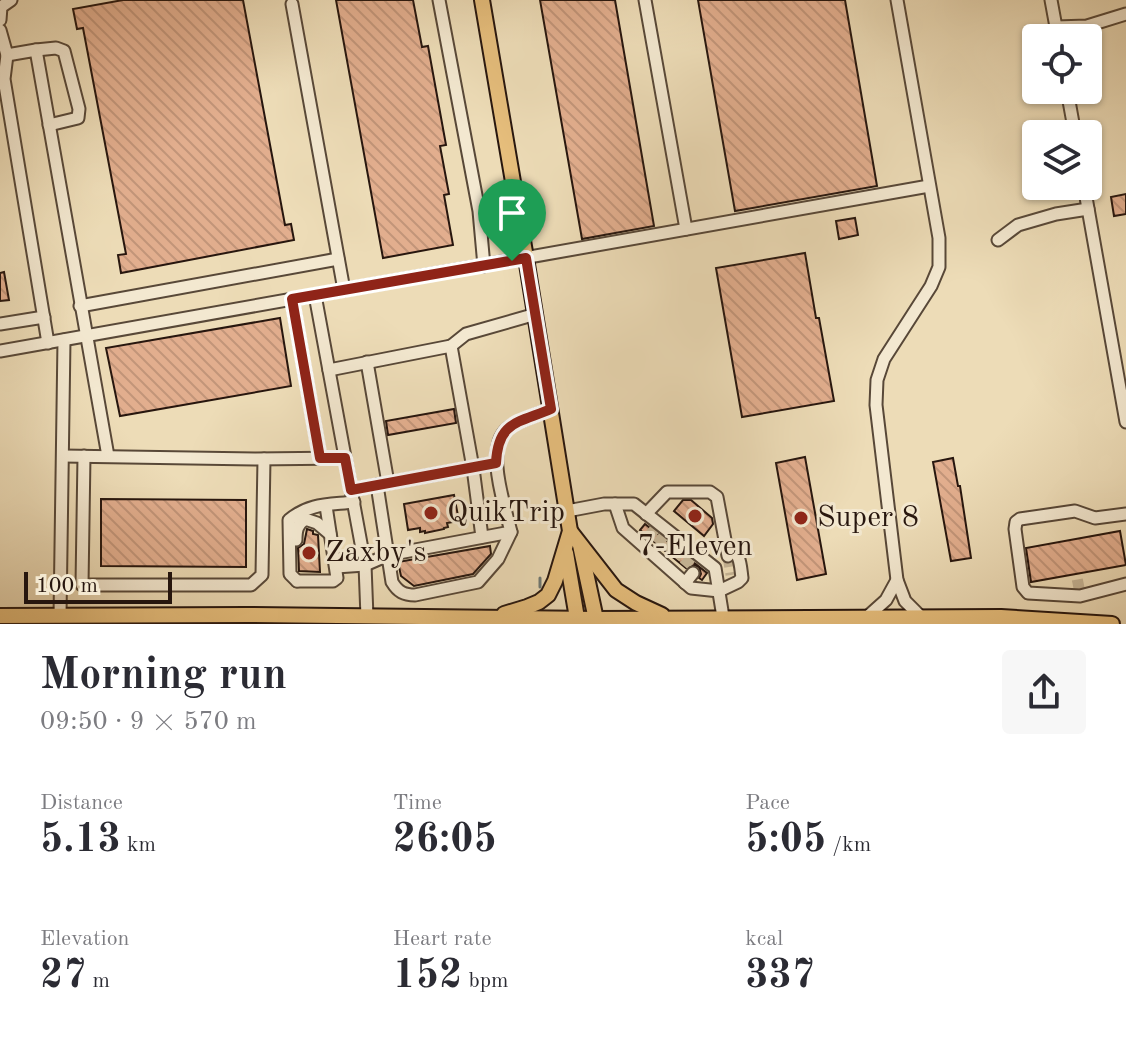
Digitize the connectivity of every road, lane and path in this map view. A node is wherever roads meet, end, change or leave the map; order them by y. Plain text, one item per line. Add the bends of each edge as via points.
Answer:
1 (11, 0) edge
2 (439, 0) edge
3 (482, 0) edge
4 (645, 0) edge
5 (897, 0) edge
6 (1051, 0) edge
7 (292, 4) dead end
8 (1126, 14) edge
9 (0, 20) edge
10 (1056, 24) edge
11 (1094, 24) edge
12 (0, 30) edge
13 (36, 50) junction
14 (7, 55) junction
15 (2, 72) edge
16 (49, 125) junction
17 (929, 186) junction
18 (1086, 200) edge
19 (1088, 209) junction
20 (686, 229) junction
21 (998, 240) dead end
22 (526, 258) junction
23 (338, 259) junction
24 (484, 266) junction
25 (344, 290) junction
26 (315, 295) junction
27 (292, 299) junction
28 (80, 306) junction
29 (536, 314) junction
30 (44, 317) junction
31 (0, 324) edge
32 (86, 336) junction
33 (64, 340) junction
34 (48, 343) junction
35 (451, 346) junction
36 (0, 351) edge
37 (367, 362) junction
38 (329, 370) junction
39 (551, 409) junction
40 (1126, 422) edge
41 (63, 456) junction
42 (84, 456) junction
43 (108, 456) junction
44 (320, 458) junction
45 (345, 458) junction
46 (264, 459) junction
47 (496, 463) junction
48 (473, 468) junction
49 (383, 484) junction
50 (352, 496) junction
51 (615, 504) junction
52 (326, 506) junction
53 (567, 511) junction
54 (646, 514) junction
55 (1126, 514) edge
56 (511, 532) junction
57 (331, 535) junction
58 (482, 537) junction
59 (571, 540) junction
60 (673, 552) junction
61 (388, 555) junction
62 (365, 565) junction
63 (336, 567) junction
64 (897, 580) junction
65 (297, 581) junction
66 (1088, 583) dead end
67 (1126, 584) edge
68 (60, 585) junction
69 (82, 585) junction
70 (1073, 586) tunnel mouth
71 (719, 591) junction
72 (1099, 591) junction
73 (1063, 596) junction
74 (0, 616) edge
75 (60, 616) junction
76 (367, 617) junction
77 (723, 617) junction
78 (867, 617) junction
79 (492, 618) junction
80 (922, 618) junction
81 (578, 621) edge
82 (597, 621) edge
83 (661, 621) edge
84 (511, 624) edge
85 (1112, 624) edge

1 - 9 street via 1,7
2 - 24 street via 479,211
3 - 22 main road
4 - 20 street
5 - 17 street
6 - 10 street
7 - 23 street
8 - 11 street
12 - 14 street
13 - 14 street
13 - 16 street
13 - 16 street via 64,51 79,109 78,118
14 - 15 street
15 - 30 street
16 - 28 street
17 - 20 street
17 - 64 street via 939,267 877,380
18 - 19 street
19 - 21 street via 1018,225
19 - 40 street
20 - 22 street
22 - 24 street
22 - 29 main road
23 - 25 street
23 - 28 street
24 - 25 street
25 - 26 street
26 - 27 street
26 - 38 street
27 - 32 street
27 - 44 street
28 - 32 street
29 - 35 street via 466,334
29 - 39 main road
30 - 31 street
30 - 34 street
32 - 33 street
32 - 43 street
33 - 34 street
33 - 41 street
34 - 36 street
35 - 37 street
35 - 48 street
37 - 38 street
37 - 49 street
38 - 45 street
39 - 47 street via 509,427 496,448
39 - 53 main road
41 - 42 street
41 - 68 street
42 - 43 street
42 - 69 street
43 - 46 street
44 - 45 street
44 - 46 street
45 - 50 street
46 - 69 street via 262,575 251,585
47 - 48 street
47 - 56 street
48 - 49 street
48 - 58 street
49 - 50 street
49 - 61 street
50 - 52 street
50 - 62 street
51 - 53 street
51 - 54 street via 634,504
51 - 60 street via 623,528
52 - 57 street
52 - 65 street via 310,507 289,520 290,574
53 - 59 main road
54 - 60 street
54 - 71 street via 667,492 710,492 717,497 728,551 735,551 742,578
55 - 73 street via 1095,518 1075,511 1016,522 1023,587 1028,593
56 - 58 street
56 - 61 street via 498,559 478,582 415,595 397,590
57 - 63 street
57 - 65 street via 317,523 305,519 299,524
58 - 61 street
59 - 79 main road via 548,595
59 - 81 main road
59 - 82 main road
59 - 83 main road via 616,590
60 - 71 street via 715,568
60 - 71 street via 691,588
61 - 62 street
62 - 63 street
62 - 76 street
63 - 65 street via 333,581
64 - 78 street via 886,600
64 - 80 street via 905,601
66 - 72 street
67 - 72 street
68 - 69 street
68 - 75 street
70 - 73 street
71 - 77 street
72 - 73 street
74 - 75 main road
75 - 76 main road
76 - 79 main road
77 - 78 main road
77 - 83 main road
78 - 80 main road
79 - 81 main road
79 - 84 main road
80 - 85 main road
81 - 82 main road
82 - 83 main road

